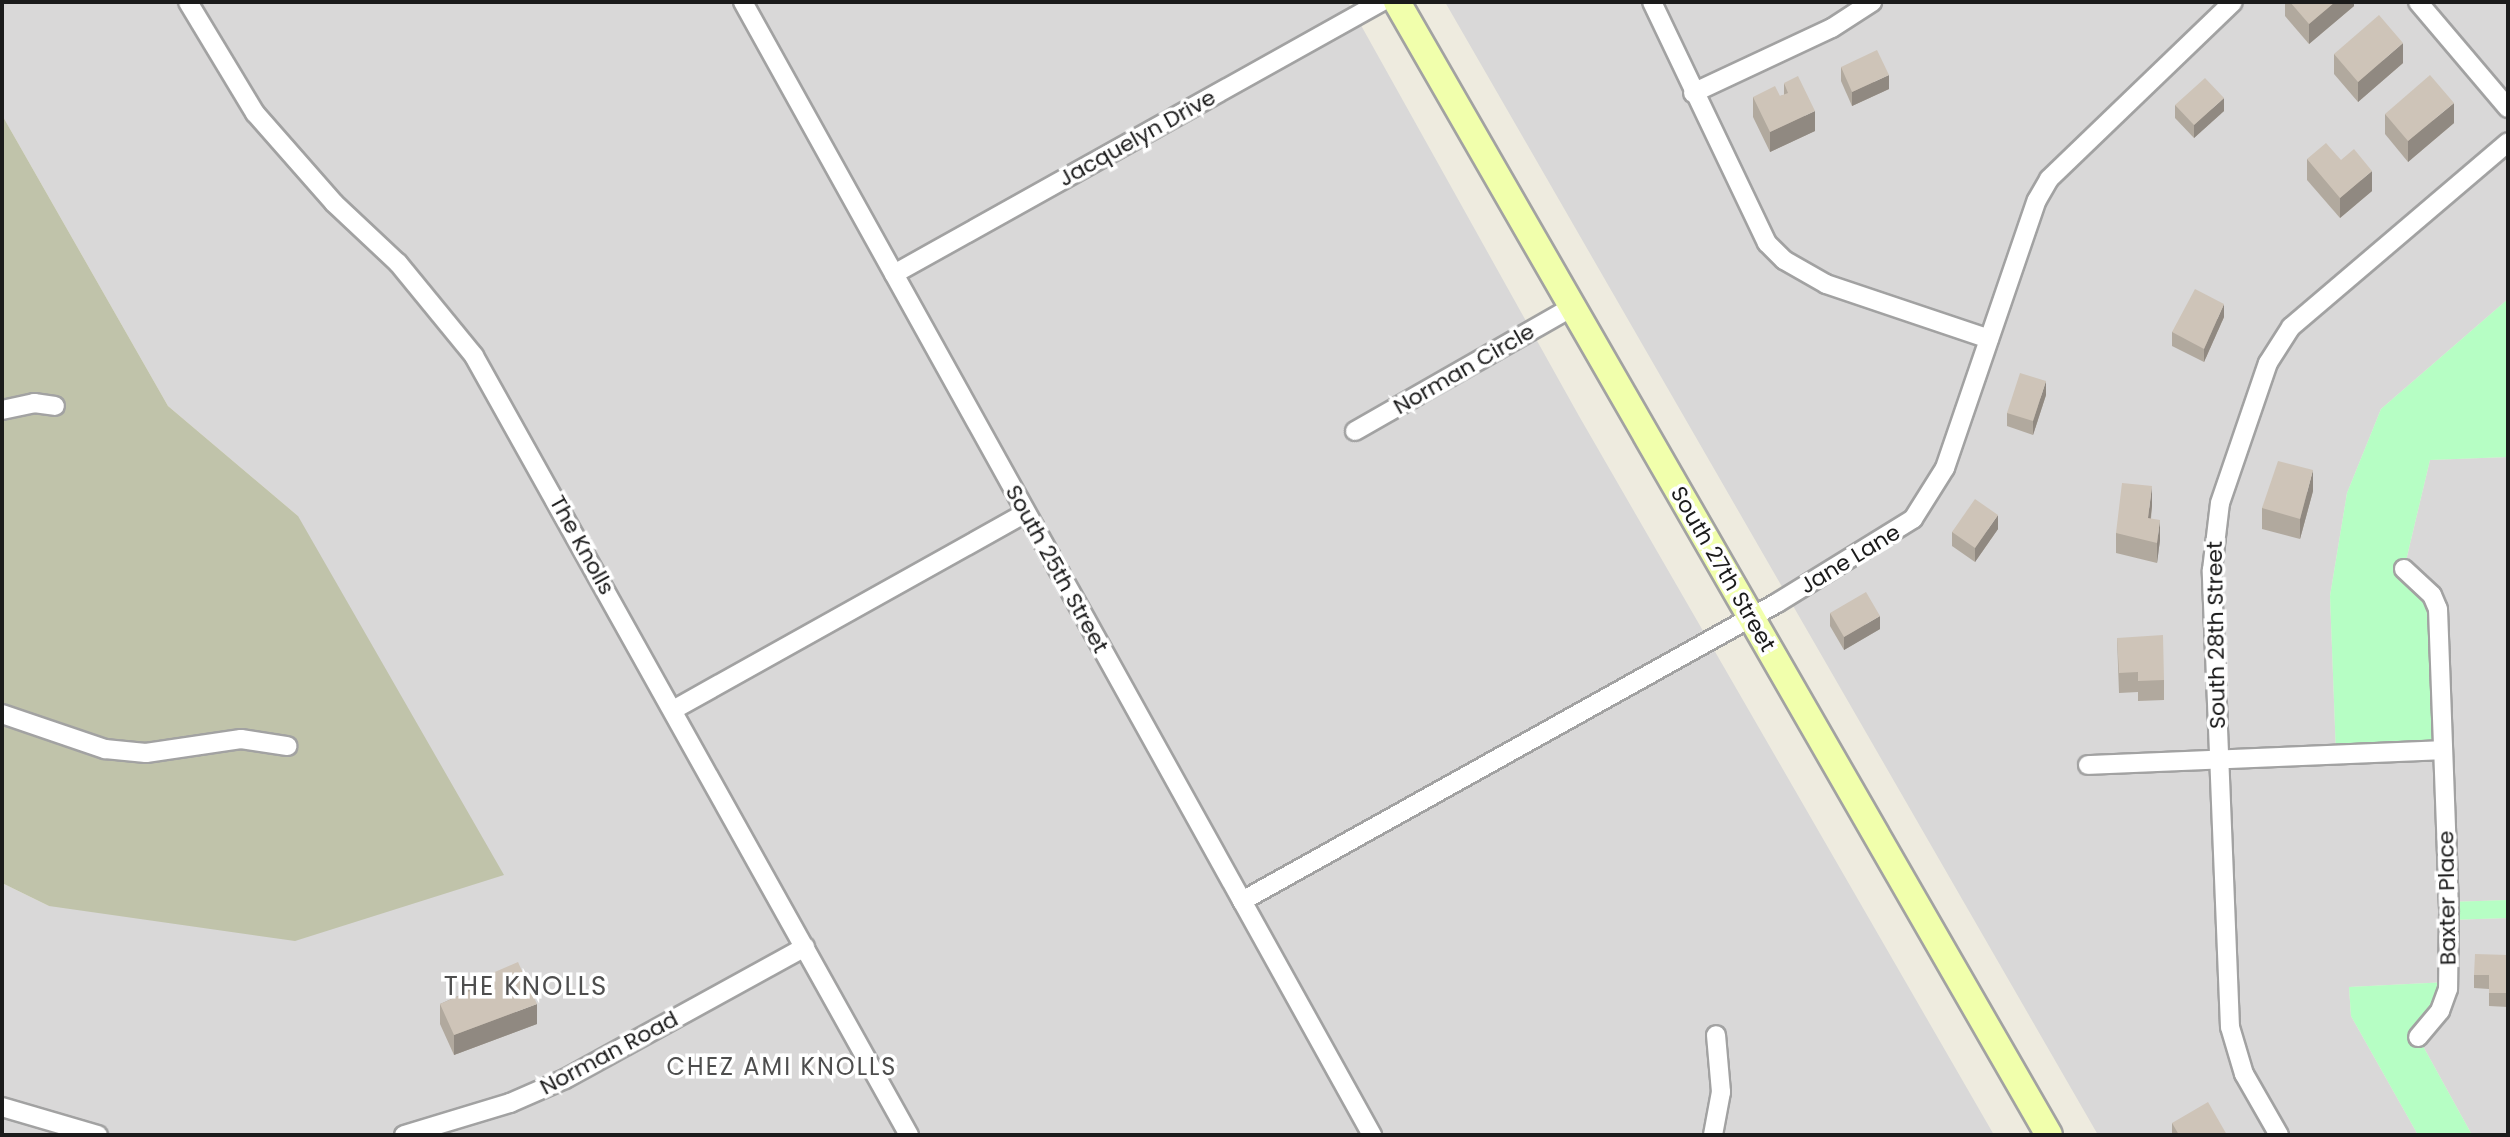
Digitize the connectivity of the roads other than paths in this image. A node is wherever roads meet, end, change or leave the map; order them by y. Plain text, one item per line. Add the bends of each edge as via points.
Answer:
1 (188, 2) edge
2 (743, 2) edge
3 (1381, 2) edge
4 (1397, 2) edge
5 (1652, 2) edge
6 (1872, 2) edge
7 (2233, 2) edge
8 (2418, 2) edge
9 (1693, 93) junction
10 (2508, 108) edge
11 (2508, 142) edge
12 (894, 274) junction
13 (1572, 307) junction
14 (1989, 339) junction
15 (55, 406) dead end
16 (2, 410) edge
17 (1355, 431) dead end
18 (1026, 513) junction
19 (2404, 569) dead end
20 (1751, 617) junction
21 (673, 710) junction
22 (2, 714) edge
23 (287, 746) dead end
24 (2443, 750) junction
25 (2218, 758) junction
26 (2088, 765) dead end
27 (1242, 901) junction
28 (805, 947) junction
29 (1716, 1035) dead end
30 (2418, 1037) dead end
31 (2, 1107) edge
32 (98, 1135) edge
33 (404, 1135) edge
34 (909, 1135) edge
35 (1372, 1135) edge
36 (1713, 1135) edge
37 (2049, 1135) edge
38 (2279, 1135) edge

1 - 21 street, The Knolls via 255,113 295,162 405,271 474,356
2 - 12 street, South 25th Street
3 - 12 street, Jacquelyn Drive
4 - 13 main road, South 27th Street
5 - 9 street
6 - 9 street via 1832,28
7 - 14 street, Jane Lane via 2049,179
8 - 10 street
9 - 14 street via 1753,223 1784,260 1826,284
11 - 25 street, South 28th Street via 2291,327 2268,363 2214,534
12 - 18 street, South 25th Street
13 - 17 street, Norman Circle
13 - 20 main road, South 27th Street
14 - 20 street, Jane Lane via 1942,476 1913,519
15 - 16 street via 34,403
18 - 21 street
18 - 27 street, South 25th Street
19 - 24 street, Baxter Place via 2432,595 2438,609
20 - 27 street, Jane Lane
20 - 37 main road, South 27th Street
21 - 28 street, The Knolls
22 - 23 street via 105,749 146,753 241,739
24 - 25 street
24 - 30 street, Baxter Place via 2448,989 2440,1011
25 - 26 street
25 - 38 street, South 28th Street via 2230,1027 2244,1074
27 - 35 street, South 25th Street
28 - 33 street, Norman Road via 565,1079 510,1103
28 - 34 street, The Knolls
29 - 36 street via 1721,1092
31 - 32 street

